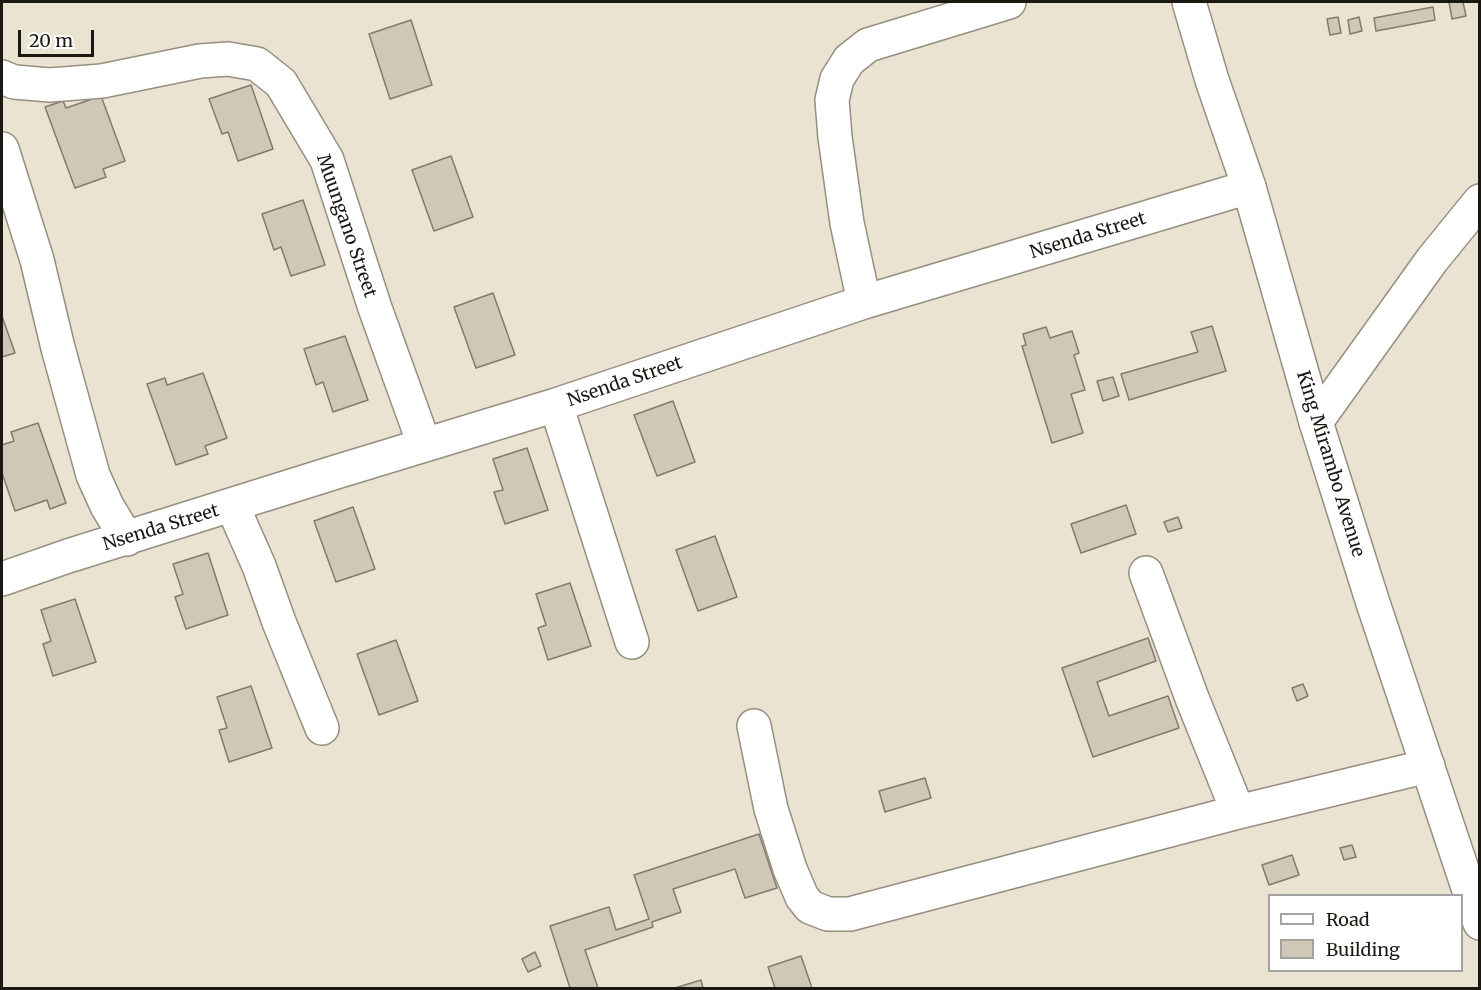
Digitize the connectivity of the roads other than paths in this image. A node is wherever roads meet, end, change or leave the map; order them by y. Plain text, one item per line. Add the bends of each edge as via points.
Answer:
1 (1009, 2) edge
2 (1189, 2) edge
3 (2, 77) edge
4 (2, 149) edge
5 (1249, 188) junction
6 (1479, 201) edge
7 (864, 302) junction
8 (556, 405) junction
9 (1316, 422) junction
10 (424, 444) junction
11 (232, 505) junction
12 (127, 539) junction
13 (1146, 573) dead end
14 (2, 579) edge
15 (632, 642) dead end
16 (754, 726) dead end
17 (322, 728) dead end
18 (1428, 765) junction
19 (1238, 812) junction
20 (1479, 923) edge

1 - 7 street via 868,45 849,60 837,79 832,100 835,137 847,223
2 - 5 street, King Mirambo Avenue
3 - 10 street, Muungano Street via 50,85 102,81 228,58 257,64 281,84 327,160
4 - 12 street via 37,260 93,475
5 - 7 street, Nsenda Street
5 - 9 street, King Mirambo Avenue
6 - 9 street
7 - 8 street, Nsenda Street
8 - 10 street, Nsenda Street
8 - 15 street
9 - 18 street, King Mirambo Avenue
10 - 11 street, Nsenda Street
11 - 12 street, Nsenda Street
11 - 17 street
12 - 14 street, Nsenda Street
13 - 19 street
16 - 19 street via 771,809 790,869 810,907 828,914 850,914
18 - 19 street
18 - 20 street, King Mirambo Avenue

